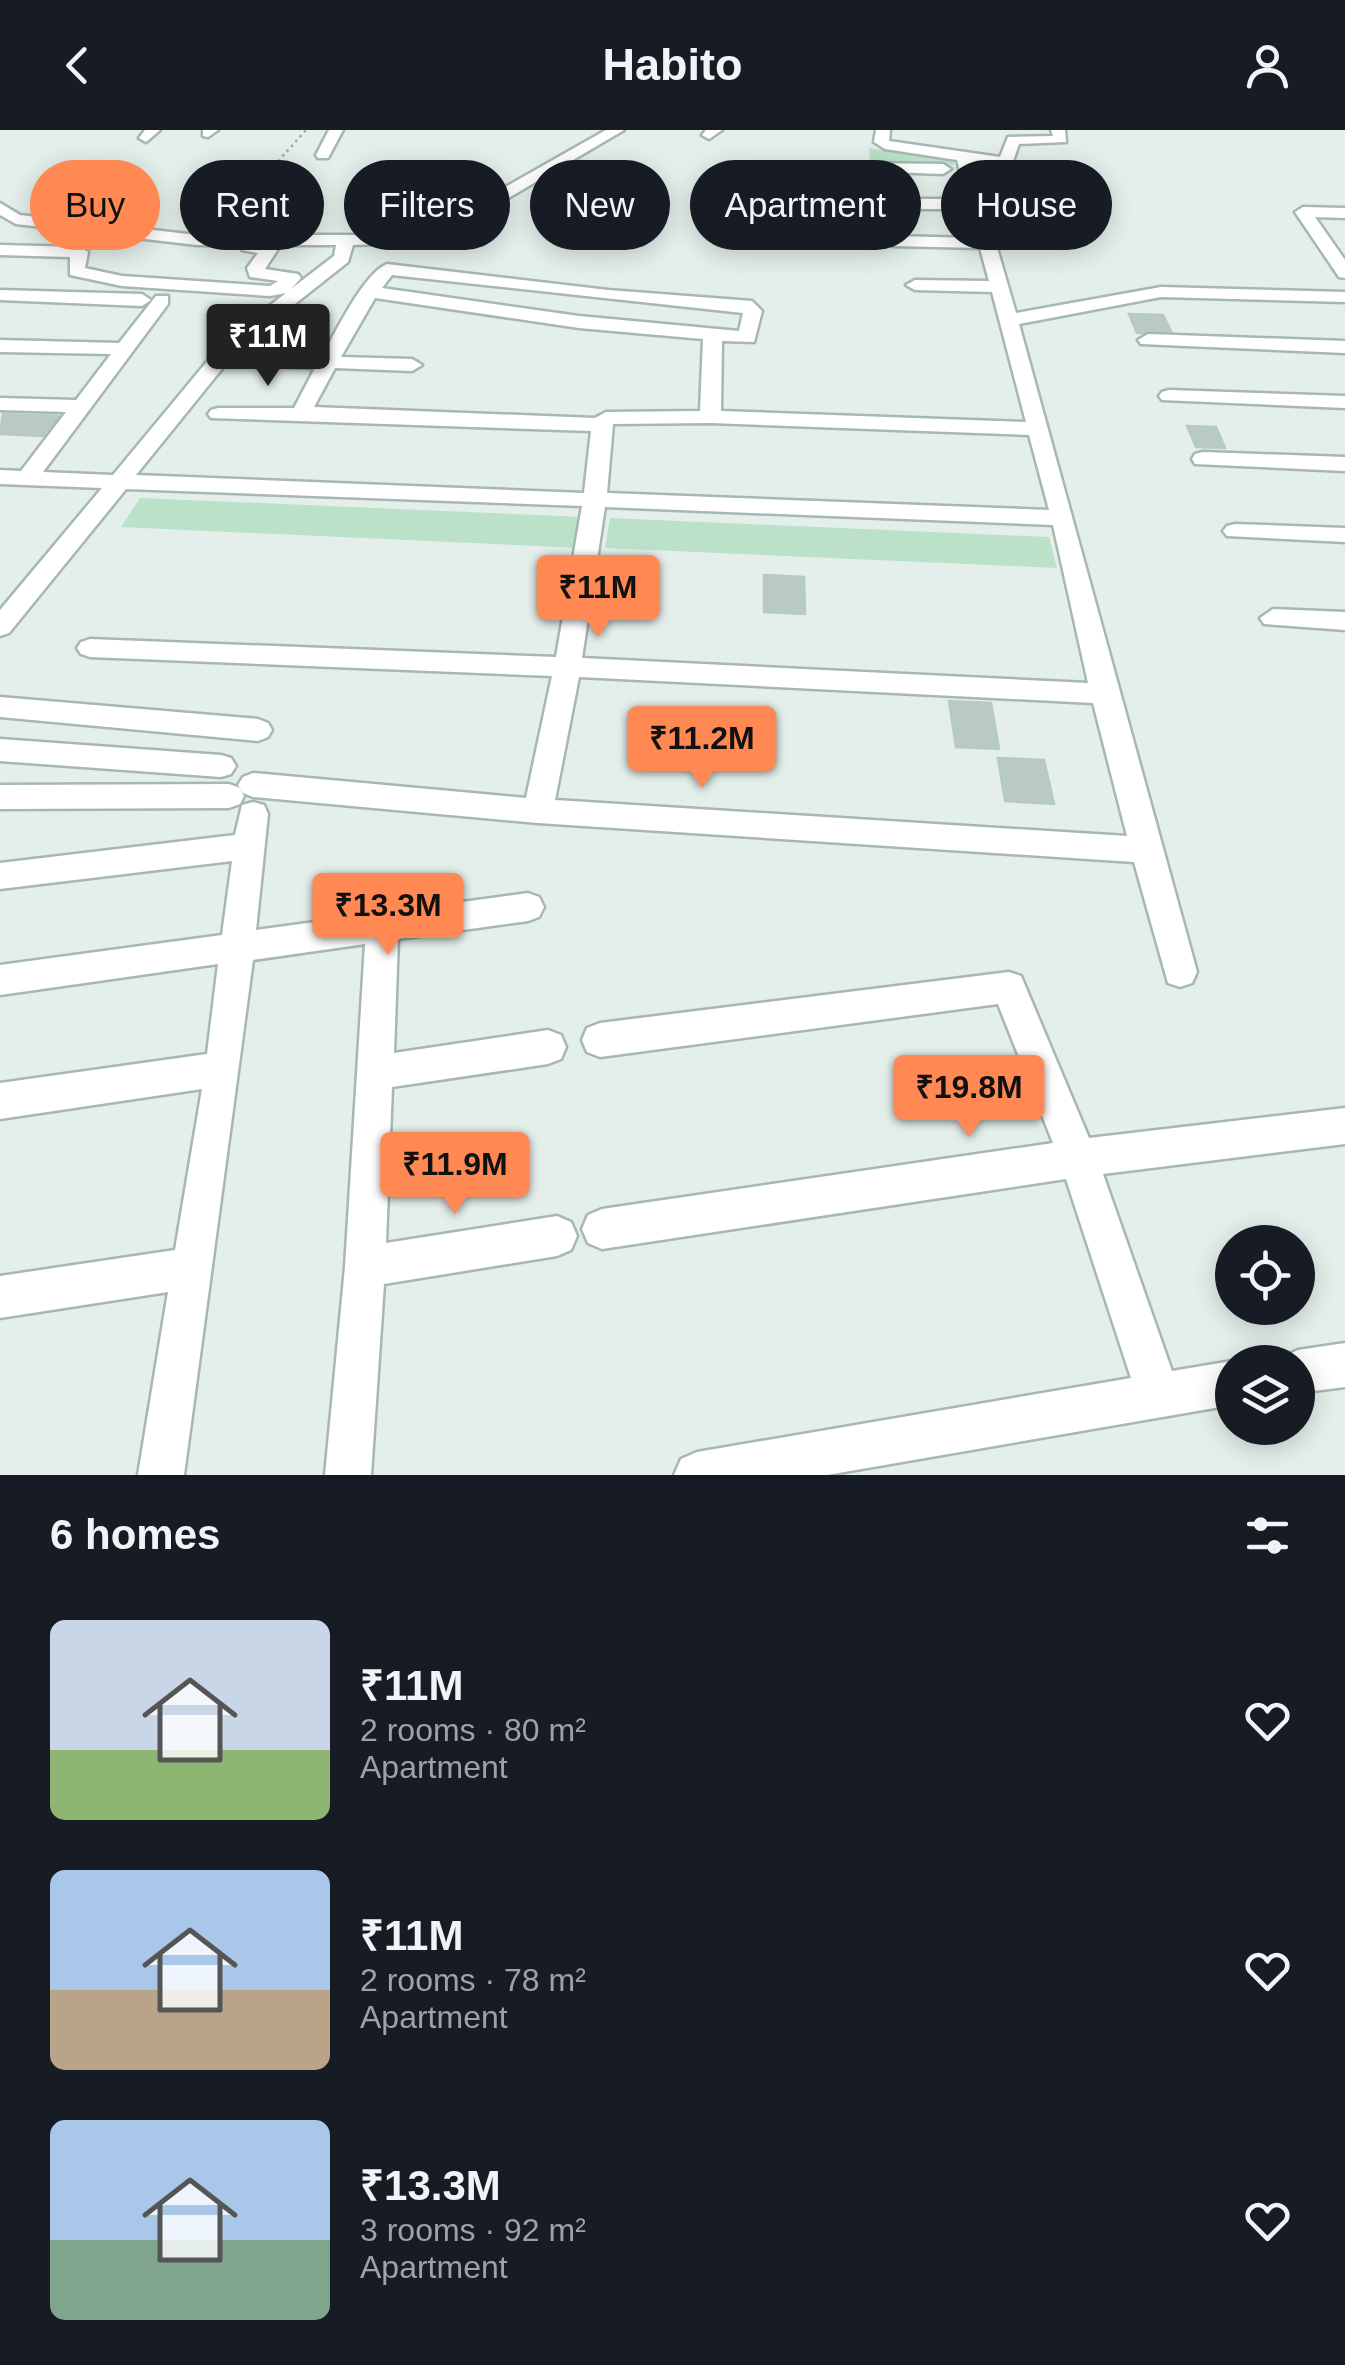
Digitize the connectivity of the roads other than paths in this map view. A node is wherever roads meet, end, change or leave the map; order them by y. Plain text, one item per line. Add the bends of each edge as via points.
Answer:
1 (336, 130) edge
2 (617, 130) edge
3 (883, 130) edge
4 (1058, 130) edge
5 (324, 154) dead end
6 (955, 160) edge
7 (1005, 160) edge
8 (510, 191) edge
9 (0, 208) edge
10 (1345, 212) edge
11 (344, 240) edge
12 (344, 249) edge
13 (0, 250) edge
14 (987, 250) edge
15 (1337, 251) edge
16 (80, 252) junction
17 (1345, 272) edge
18 (914, 285) dead end
19 (999, 288) junction
20 (370, 292) junction
21 (0, 296) edge
22 (1345, 297) edge
23 (1008, 320) junction
24 (712, 334) junction
25 (1148, 340) dead end
26 (0, 346) edge
27 (1345, 347) edge
28 (126, 349) junction
29 (260, 353) dead end
30 (328, 364) junction
31 (412, 366) dead end
32 (1169, 396) dead end
33 (1345, 402) edge
34 (0, 404) edge
35 (82, 406) junction
36 (218, 414) dead end
37 (316, 415) junction
38 (710, 417) junction
39 (602, 425) junction
40 (1038, 429) junction
41 (1203, 459) dead end
42 (1345, 464) edge
43 (0, 477) edge
44 (27, 478) junction
45 (120, 482) junction
46 (596, 498) junction
47 (1063, 518) junction
48 (1235, 531) dead end
49 (1345, 535) edge
50 (1273, 618) dead end
51 (1345, 620) edge
52 (0, 628) edge
53 (90, 648) dead end
54 (568, 667) junction
55 (1104, 694) junction
56 (0, 707) edge
57 (258, 730) dead end
58 (0, 750) edge
59 (221, 766) dead end
60 (0, 797) edge
61 (246, 810) junction
62 (538, 812) junction
63 (1147, 850) junction
64 (0, 876) edge
65 (528, 906) dead end
66 (382, 927) junction
67 (240, 945) junction
68 (1180, 972) dead end
69 (0, 980) edge
70 (600, 1040) dead end
71 (548, 1047) dead end
72 (223, 1069) junction
73 (373, 1073) junction
74 (0, 1101) edge
75 (1345, 1126) edge
76 (1078, 1158) junction
77 (602, 1229) dead end
78 (557, 1236) dead end
79 (365, 1267) junction
80 (194, 1268) junction
81 (0, 1297) edge
82 (1345, 1364) edge
83 (1315, 1369) edge
84 (1215, 1386) edge
85 (1159, 1395) junction
86 (161, 1475) edge
87 (348, 1475) edge
88 (697, 1475) edge

1 - 5 street
2 - 8 street
3 - 6 street via 885,144
4 - 7 street via 1056,140 1015,139
9 - 11 street via 16,219 179,238 282,233
10 - 15 street via 1303,212
12 - 45 street via 342,258 230,345
13 - 16 street
14 - 19 street
15 - 17 street
16 - 16 street via 76,271 122,281 270,291 292,278 254,272 268,247 98,237
18 - 19 street
19 - 23 street
20 - 24 street
20 - 24 street via 387,269 745,305 752,311 747,338
20 - 30 street
21 - 28 street via 162,300
22 - 23 street via 1161,292
23 - 40 street
24 - 38 street
25 - 27 street
26 - 28 street
28 - 35 street
29 - 30 street via 266,360
30 - 31 street
30 - 37 street via 304,405
32 - 33 street
34 - 35 street
35 - 44 street
36 - 37 street
37 - 39 street
38 - 39 street via 612,415
38 - 40 street
39 - 46 street
40 - 47 street
41 - 42 street
43 - 44 street
44 - 45 street
45 - 46 street
45 - 52 street
46 - 47 street
46 - 54 street
47 - 55 street
48 - 49 street
50 - 51 street
53 - 54 street
54 - 55 street
54 - 62 street
55 - 63 street
56 - 57 street
58 - 59 street
60 - 61 street
61 - 62 street
61 - 64 street
61 - 67 street
62 - 63 street
63 - 68 street
65 - 66 street
66 - 67 street
66 - 73 street
67 - 69 street
67 - 72 street
70 - 76 street via 1009,986
71 - 73 street
72 - 74 street
72 - 80 street
73 - 79 street
75 - 76 street
76 - 77 street
76 - 85 street
78 - 79 street
79 - 87 street
80 - 81 street
80 - 86 street
82 - 83 street
84 - 85 street
85 - 88 street

